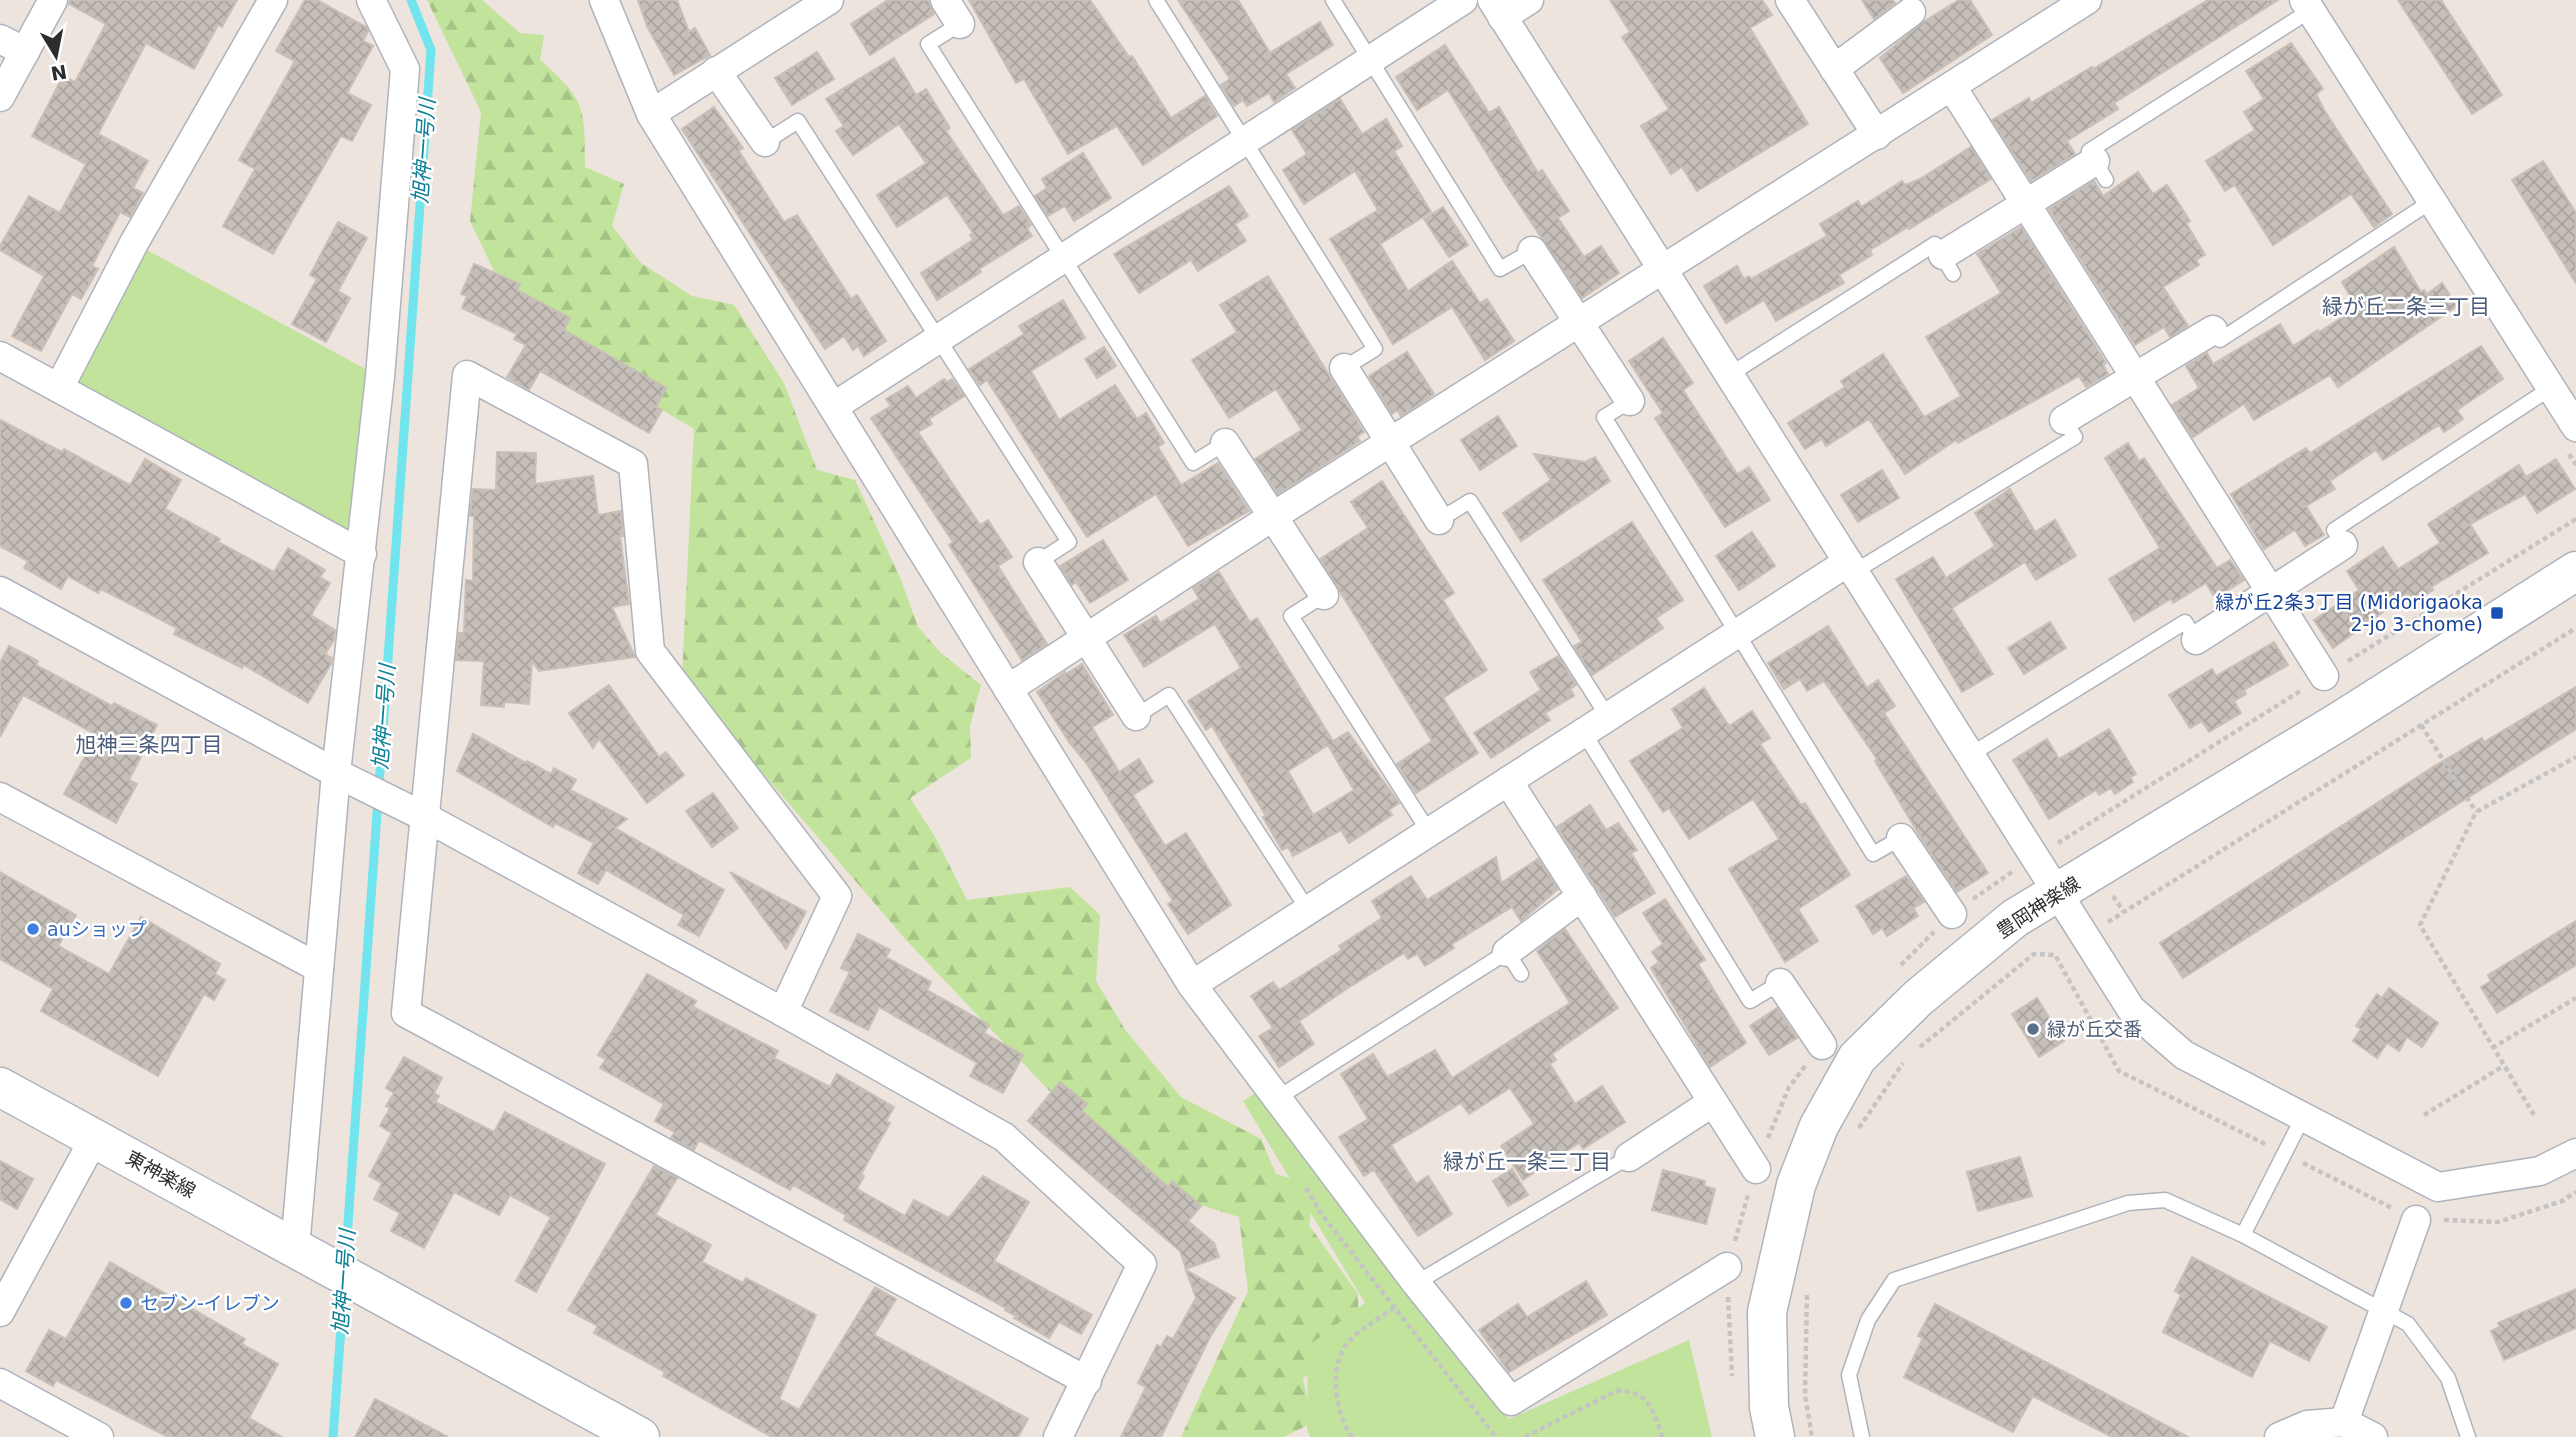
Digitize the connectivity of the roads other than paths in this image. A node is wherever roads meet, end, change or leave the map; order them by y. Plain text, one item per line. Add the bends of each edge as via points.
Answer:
1 (53, 0) edge
2 (273, 0) edge
3 (371, 0) edge
4 (604, 0) edge
5 (945, 0) edge
6 (1156, 0) edge
7 (1333, 0) edge
8 (1462, 0) edge
9 (1529, 0) edge
10 (1790, 0) edge
11 (2087, 0) edge
12 (812, 4) edge
13 (2308, 5) edge
14 (1907, 6) edge
15 (1497, 8) edge
16 (960, 24) joint
17 (0, 39) edge
18 (25, 52) junction
19 (1370, 60) junction
20 (1834, 69) junction
21 (716, 71) junction
22 (1952, 87) junction
23 (0, 97) edge
24 (651, 114) junction
25 (1877, 135) junction
26 (1244, 141) junction
27 (765, 142) joint
28 (2101, 171) joint
29 (2432, 201) junction
30 (2025, 202) junction
31 (1532, 251) joint
32 (1064, 258) junction
33 (1948, 265) joint
34 (1662, 270) junction
35 (1580, 324) junction
36 (2209, 324) joint
37 (939, 339) junction
38 (0, 356) edge
39 (1344, 368) joint
40 (1729, 375) junction
41 (2136, 377) junction
42 (59, 388) junction
43 (2551, 388) junction
44 (1630, 401) joint
45 (833, 407) junction
46 (2061, 414) joint
47 (2576, 427) edge
48 (1225, 443) joint
49 (1391, 443) junction
50 (1272, 517) junction
51 (1439, 520) joint
52 (2343, 545) joint
53 (362, 554) junction
54 (1038, 562) joint
55 (1851, 567) junction
56 (2576, 571) edge
57 (0, 591) edge
58 (2271, 592) junction
59 (1324, 596) joint
60 (1737, 634) junction
61 (1086, 638) junction
62 (2196, 640) joint
63 (2324, 676) road end
64 (1008, 689) junction
65 (1136, 716) joint
66 (1608, 716) junction
67 (1584, 733) junction
68 (1970, 755) junction
69 (336, 773) junction
70 (1508, 781) junction
71 (0, 797) edge
72 (415, 811) junction
73 (1429, 832) junction
74 (1901, 838) joint
75 (2057, 893) junction
76 (1582, 896) junction
77 (1308, 910) junction
78 (1952, 914) dead end
79 (1514, 963) joint
80 (318, 968) junction
81 (1780, 983) joint
82 (1192, 985) junction
83 (783, 1012) junction
84 (1822, 1045) dead end
85 (0, 1087) edge
86 (1276, 1099) junction
87 (1713, 1102) junction
88 (2303, 1116) junction
89 (95, 1137) junction
90 (2576, 1153) edge
91 (1629, 1157) joint
92 (1756, 1169) dead end
93 (2416, 1220) dead end
94 (2243, 1235) junction
95 (308, 1255) junction
96 (1727, 1267) dead end
97 (1416, 1283) junction
98 (2382, 1309) junction
99 (0, 1312) edge
100 (1087, 1381) junction
101 (0, 1383) edge
102 (2344, 1422) junction
103 (99, 1437) edge
104 (639, 1437) edge
105 (1058, 1437) edge
106 (1775, 1437) edge
107 (1862, 1437) edge
108 (2279, 1437) edge
109 (2373, 1437) edge
110 (2469, 1437) edge

1 - 18 street
2 - 42 street via 134,243
3 - 53 street via 405,69
4 - 24 street
5 - 16 street
6 - 26 lane
7 - 19 lane
8 - 19 street
9 - 15 street
10 - 20 street
11 - 22 street
12 - 21 street
13 - 28 lane via 2089,151
13 - 29 street
14 - 20 street
15 - 34 street
16 - 32 lane via 928,44
17 - 18 street
18 - 23 street
19 - 26 street
19 - 31 lane via 1500,269
20 - 25 street
21 - 24 street
21 - 27 street
22 - 25 street
22 - 30 street
24 - 45 street
25 - 34 street
26 - 32 street
26 - 39 lane via 1375,349
27 - 37 lane via 798,121
28 - 30 street
29 - 36 lane via 2220,340
29 - 43 street
30 - 33 street
30 - 41 street
31 - 35 street
32 - 37 street
32 - 48 lane via 1193,463
33 - 40 lane via 1935,244
34 - 35 street
34 - 40 street
35 - 44 street
35 - 49 street
36 - 41 street
37 - 45 street
37 - 54 lane via 1069,542
38 - 42 street
39 - 49 street
40 - 55 street
41 - 46 street
41 - 58 street
42 - 53 street
43 - 47 street
43 - 52 lane via 2334,530
44 - 60 lane via 1604,417
45 - 64 street
46 - 55 lane via 2075,437
48 - 50 street
49 - 50 street
49 - 51 street
50 - 59 street
50 - 61 street
51 - 66 lane via 1470,501
52 - 58 street
53 - 69 street
54 - 61 street
55 - 60 street
55 - 68 street
56 - 75 street, 豊岡神楽線
57 - 69 street
58 - 62 street
58 - 63 street
59 - 73 lane via 1291,616
60 - 66 street
60 - 74 lane via 1873,854
61 - 64 street
61 - 65 street
62 - 68 lane via 2185,622
64 - 82 street
65 - 77 lane via 1169,695
66 - 67 street
67 - 70 street
67 - 81 lane via 1750,1001
68 - 75 street
69 - 72 street
69 - 80 street
70 - 73 street
70 - 76 street
71 - 80 street
72 - 83 street
72 - 83 street via 467,375 633,464 650,651 837,896
72 - 100 street via 406,1013
73 - 77 street
74 - 78 street
75 - 88 street via 2131,1009 2183,1055
75 - 106 street, 豊岡神楽線 via 2015,918 1918,998 1857,1058 1819,1126 1796,1185 1767,1312 1769,1408
76 - 79 street
76 - 87 street
77 - 82 street
79 - 86 lane
80 - 95 street
81 - 84 street
82 - 86 street
83 - 100 street via 1004,1137 1142,1264
85 - 89 street, 東神楽線
86 - 97 street
87 - 91 street
87 - 92 street
88 - 90 street via 2438,1187 2540,1171
88 - 94 lane
89 - 95 street, 東神楽線
89 - 99 street
91 - 97 lane
93 - 98 street
94 - 98 lane
94 - 107 lane via 2165,1200 2128,1203 1894,1280 1868,1320 1849,1375
95 - 104 street, 東神楽線
96 - 97 street via 1511,1401
98 - 102 street
98 - 110 lane via 2408,1324 2448,1378
100 - 105 street
101 - 103 street
102 - 108 street via 2307,1426
102 - 109 street

